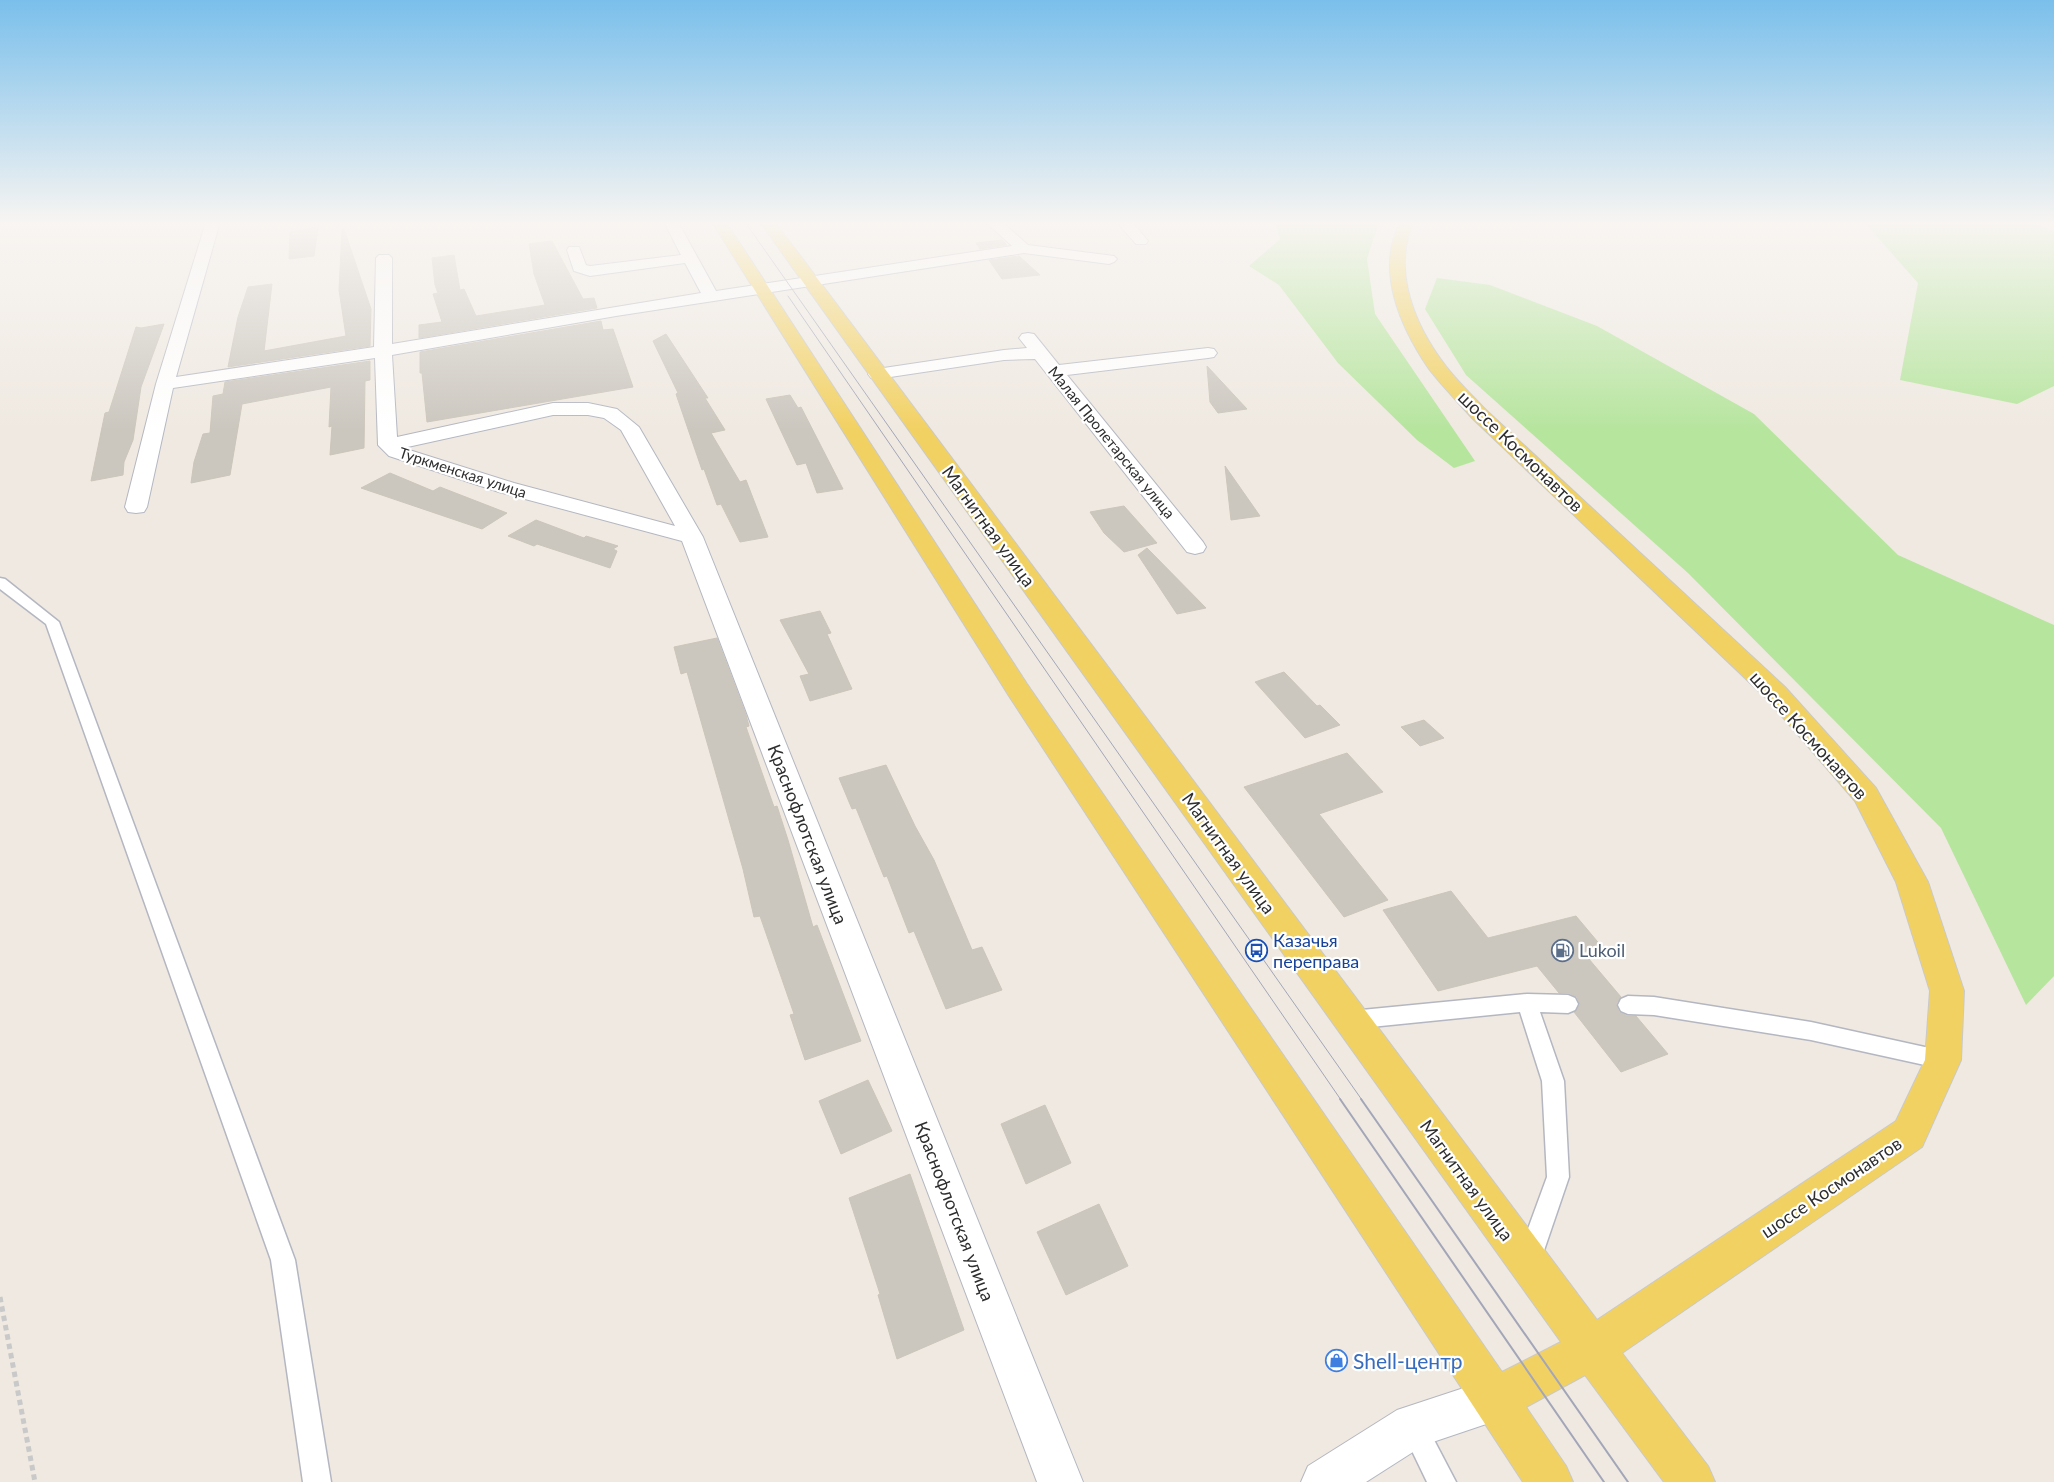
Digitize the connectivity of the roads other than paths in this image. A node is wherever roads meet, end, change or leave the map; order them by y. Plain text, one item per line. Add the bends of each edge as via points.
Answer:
1 (193, 291) edge
2 (384, 291) edge
3 (709, 291) edge
4 (749, 291) edge
5 (763, 291) edge
6 (818, 291) edge
7 (1401, 291) edge
8 (712, 297) junction
9 (383, 351) junction
10 (1208, 354) dead end
11 (1055, 371) junction
12 (877, 374) junction
13 (165, 384) junction
14 (388, 445) junction
15 (136, 507) dead end
16 (692, 537) junction
17 (1195, 547) dead end
18 (0, 582) edge
19 (1527, 1003) junction
20 (1568, 1004) dead end
21 (1628, 1006) dead end
22 (1351, 1020) junction
23 (1943, 1060) junction
24 (1528, 1263) junction
25 (1592, 1349) junction
26 (1494, 1400) junction
27 (1413, 1426) junction
28 (317, 1482) edge
29 (1060, 1482) edge
30 (1324, 1482) edge
31 (1442, 1482) edge
32 (1550, 1482) edge
33 (1692, 1482) edge

1 - 13 street
2 - 9 street, Туркменская улица
3 - 8 street
4 - 8 street
5 - 26 main road via 1018,690
6 - 12 main road, Магнитная улица
7 - 23 main road, шоссе Космонавтов via 1410,321 1437,368 1479,414 1776,693 1866,795 1912,882 1947,991
8 - 9 street
9 - 13 street
9 - 14 street, Туркменская улица
10 - 11 street
11 - 12 street, Малая Пролетарская улица via 1034,345 1004,355
11 - 17 street, Малая Пролетарская улица
12 - 22 main road, Магнитная улица
13 - 15 street
14 - 16 street, Туркменская улица via 404,455 492,483
14 - 16 street, Краснофлотская улица via 553,409 610,413 629,427
16 - 29 street, Краснофлотская улица
18 - 28 lane via 52,622 283,1260
19 - 20 lane
19 - 22 lane
19 - 24 lane via 1553,1081 1558,1177
21 - 23 lane via 1654,1006 1811,1031
22 - 24 main road, Магнитная улица
23 - 25 main road, шоссе Космонавтов via 1909,1134
24 - 25 main road, Магнитная улица
25 - 26 main road, шоссе Космонавтов
25 - 33 main road, Магнитная улица
26 - 27 street
26 - 32 main road
27 - 30 street
27 - 31 lane

